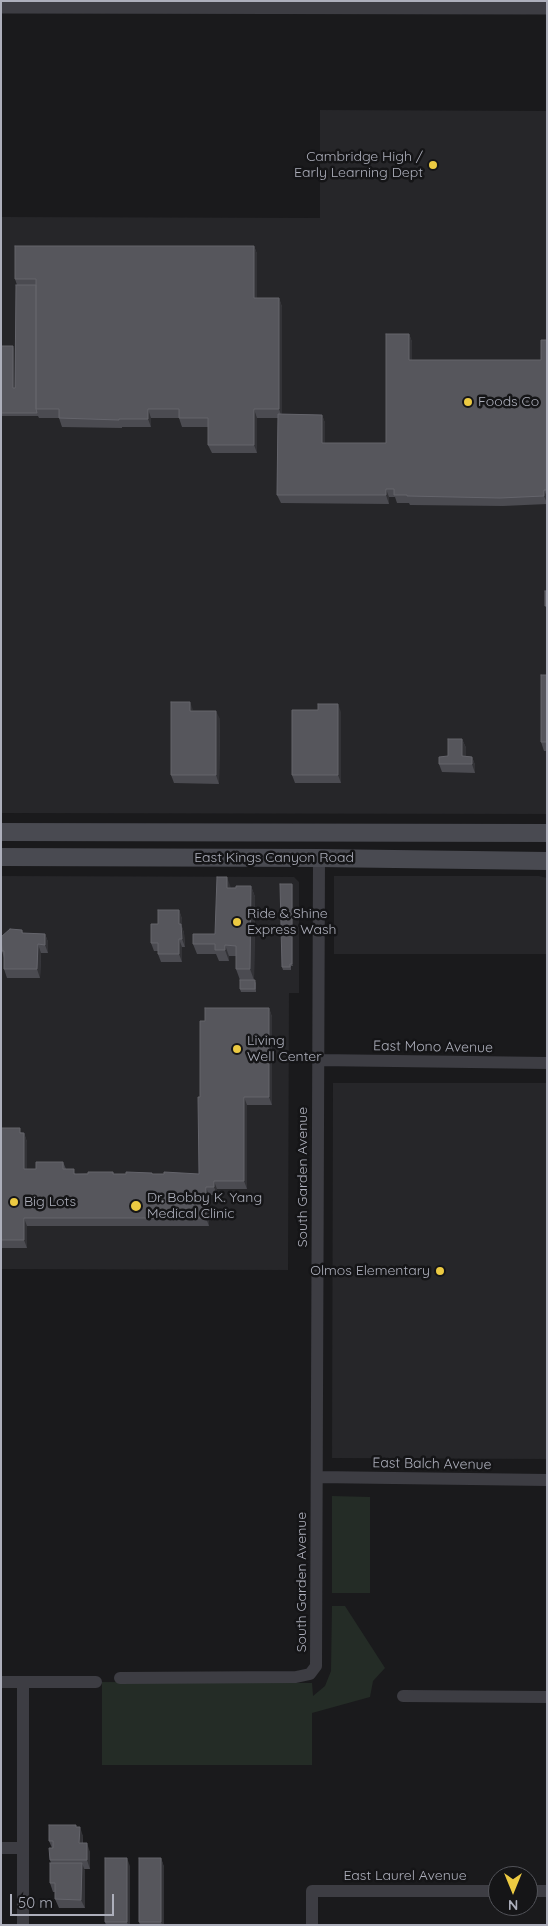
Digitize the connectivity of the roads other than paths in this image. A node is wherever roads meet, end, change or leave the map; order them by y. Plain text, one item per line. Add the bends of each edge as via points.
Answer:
1 (1, 6) edge
2 (547, 7) edge
3 (1, 832) edge
4 (547, 833) edge
5 (1, 857) edge
6 (319, 858) junction
7 (547, 861) edge
8 (318, 1060) junction
9 (547, 1063) edge
10 (317, 1477) junction
11 (547, 1480) edge
12 (120, 1678) dead end
13 (1, 1682) edge
14 (23, 1682) junction
15 (96, 1682) dead end
16 (403, 1696) dead end
17 (547, 1697) edge
18 (1, 1848) edge
19 (23, 1848) junction
20 (488, 1891) edge
21 (23, 1925) edge
22 (312, 1925) edge

1 - 2 street
3 - 4 main road, East Kings Canyon Road
5 - 6 main road, East Kings Canyon Road
6 - 7 main road, East Kings Canyon Road
6 - 8 street, South Garden Avenue
8 - 9 street, East Mono Avenue
8 - 10 street, South Garden Avenue
10 - 11 street, East Balch Avenue
10 - 12 street, South Garden Avenue via 317,1657 316,1666 310,1674 296,1678
13 - 14 street
14 - 15 street
14 - 19 street
16 - 17 street
18 - 19 street
19 - 21 street
20 - 22 street, East Laurel Avenue via 312,1891

